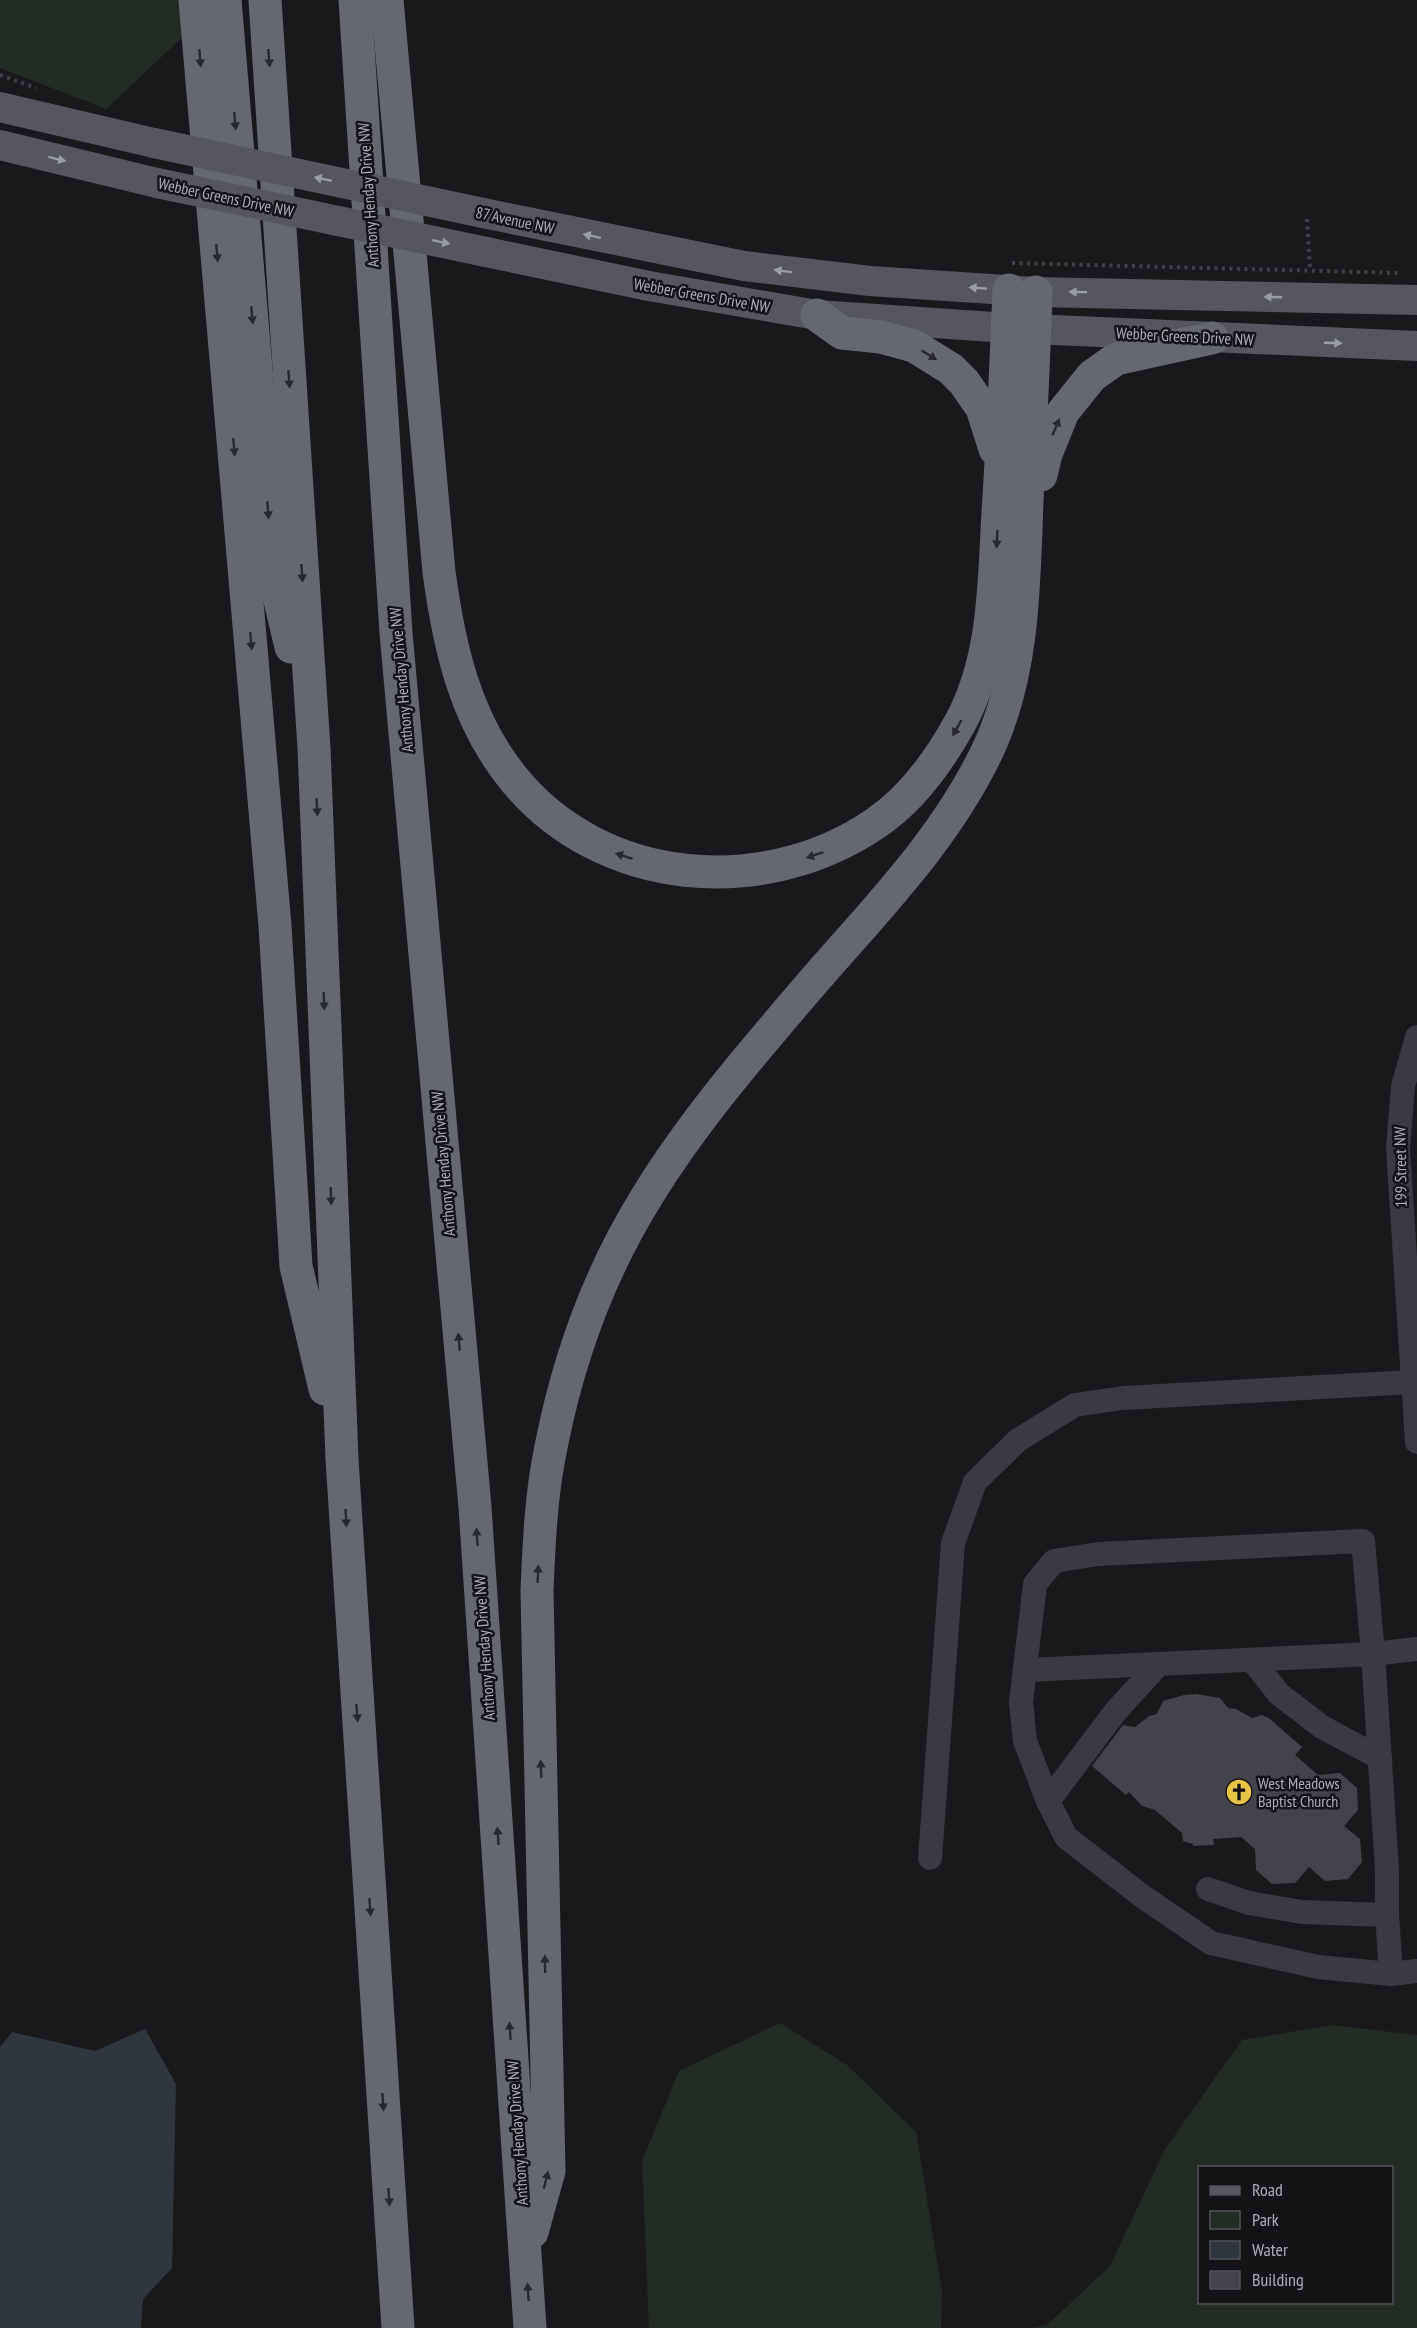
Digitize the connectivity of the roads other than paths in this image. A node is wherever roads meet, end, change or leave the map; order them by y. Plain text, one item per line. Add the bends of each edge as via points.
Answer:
1 (195, 0) edge
2 (225, 0) edge
3 (265, 0) edge
4 (355, 0) edge
5 (387, 0) edge
6 (0, 107) edge
7 (0, 145) edge
8 (1016, 282) junction
9 (1417, 300) edge
10 (817, 315) junction
11 (1021, 328) junction
12 (1212, 338) junction
13 (1417, 346) edge
14 (1000, 481) junction
15 (1026, 544) junction
16 (314, 748) junction
17 (1417, 1037) edge
18 (1412, 1382) junction
19 (1417, 1442) edge
20 (342, 1460) junction
21 (1417, 1649) edge
22 (1373, 1654) junction
23 (1252, 1660) junction
24 (1158, 1665) junction
25 (1026, 1670) junction
26 (1380, 1758) junction
27 (1048, 1801) junction
28 (930, 1858) dead end
29 (1208, 1889) dead end
30 (1387, 1915) junction
31 (1417, 1971) edge
32 (1391, 1974) junction
33 (525, 2257) junction
34 (398, 2328) edge
35 (530, 2328) edge

1 -> 20 highway via 275,926 296,1266
2 -> 16 highway via 273,571
3 -> 16 highway
33 -> 4 highway, Anthony Henday Drive NW via 475,1507 396,633
14 -> 5 highway via 991,617 972,697 937,762 878,821 825,852 799,861 774,868 708,873 673,869 615,853 558,820 513,779 486,738 468,700 448,635
8 -> 6 main road, 87 Avenue NW, bridge via 870,281 744,266 154,143
7 -> 10 main road, Webber Greens Drive NW, bridge via 157,183 486,252
9 -> 8 main road
8 - 11 highway
10 - 11 main road, Webber Greens Drive NW
10 -> 14 highway via 842,333 914,346 951,369 982,408
11 - 12 main road, Webber Greens Drive NW
11 - 14 highway
11 - 15 highway
12 -> 13 main road, Webber Greens Drive NW
15 -> 12 highway via 1048,448 1063,412 1082,386 1116,359
33 -> 15 highway via 549,2171 537,1634 539,1557 550,1452 573,1358 611,1263 645,1198 672,1158 753,1052 905,876 968,788 992,741 1006,700 1020,625
16 -> 20 highway
17 - 18 street, 199 Street NW via 1403,1086 1398,1149
18 - 19 street, 199 Street NW
18 - 28 street via 1123,1398 1075,1405 1018,1440 975,1482 953,1543
20 -> 34 highway
21 - 22 street
22 - 23 street
22 - 25 street via 1363,1541 1098,1554 1054,1561 1035,1584
22 - 26 street
23 - 24 street
23 - 26 street via 1279,1694 1322,1727
24 - 25 street
24 - 27 street via 1116,1711
25 - 27 street via 1021,1702 1025,1741
26 - 30 street
27 - 32 street via 1066,1837 1211,1943 1318,1967
29 - 30 street via 1249,1903 1302,1912
30 - 32 street
31 - 32 street
35 -> 33 highway, Anthony Henday Drive NW

